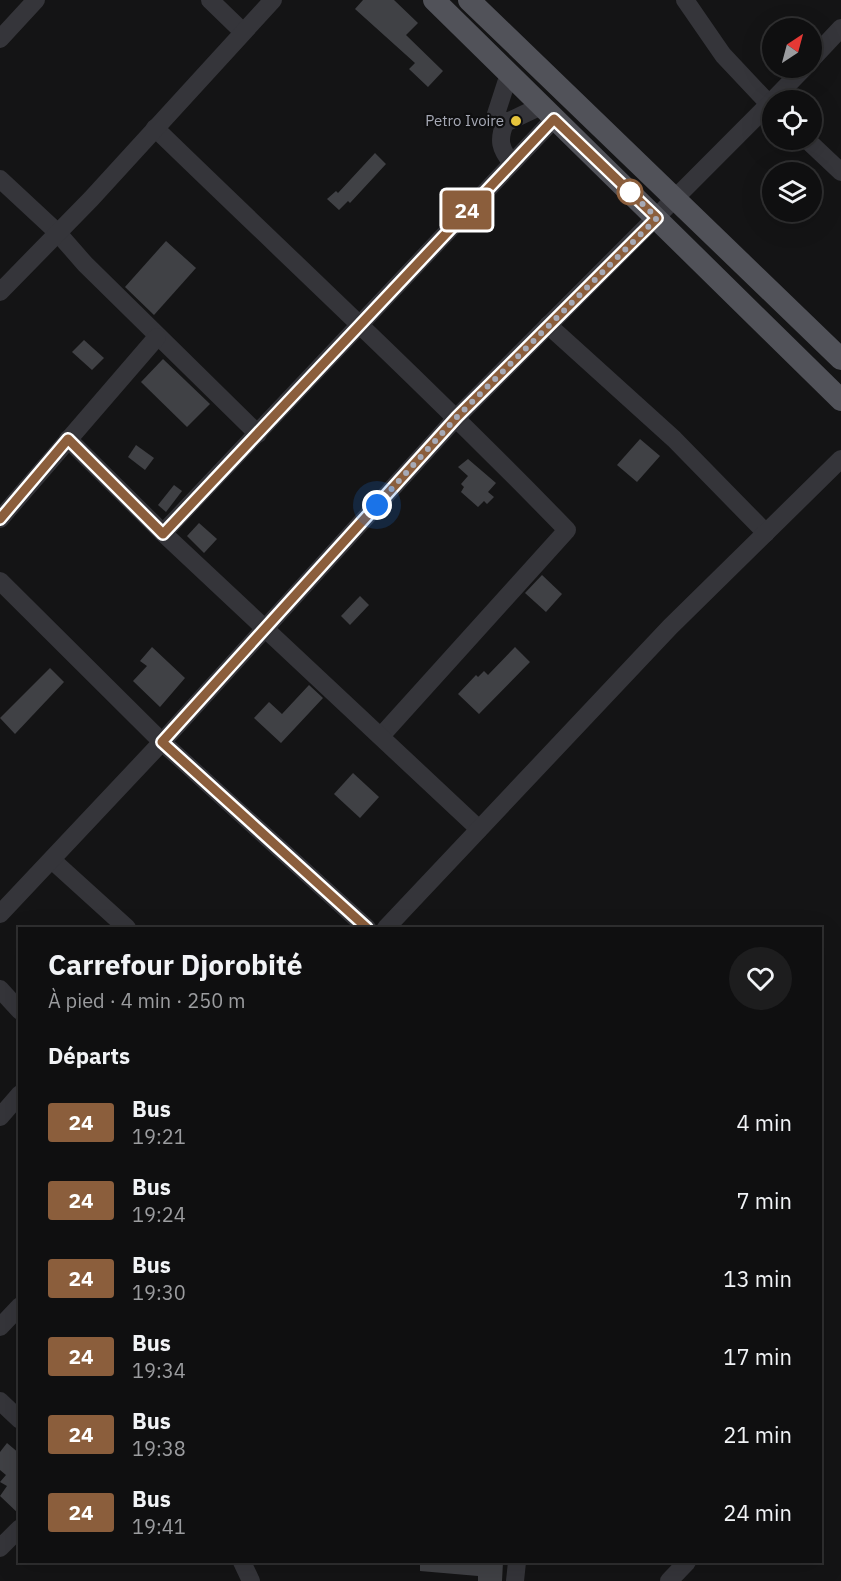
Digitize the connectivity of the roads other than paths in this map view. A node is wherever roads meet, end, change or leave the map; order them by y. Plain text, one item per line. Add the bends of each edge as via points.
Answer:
1 (36, 0) edge
2 (210, 0) edge
3 (273, 0) edge
4 (434, 0) edge
5 (469, 0) edge
6 (685, 0) edge
7 (841, 28) edge
8 (242, 31) junction
9 (0, 39) edge
10 (822, 48) edge
11 (509, 74) junction
12 (795, 78) edge
13 (784, 90) edge
14 (762, 93) edge
15 (547, 112) junction
16 (762, 113) edge
17 (505, 123) junction
18 (155, 128) junction
19 (818, 150) edge
20 (512, 163) junction
21 (841, 172) edge
22 (0, 179) edge
23 (677, 198) junction
24 (657, 218) junction
25 (57, 232) junction
26 (0, 292) edge
27 (548, 325) junction
28 (358, 326) junction
29 (157, 337) junction
30 (841, 359) edge
31 (841, 400) edge
32 (457, 417) junction
33 (258, 434) junction
34 (68, 439) junction
35 (841, 459) edge
36 (0, 519) edge
37 (766, 533) junction
38 (163, 534) junction
39 (0, 581) edge
40 (265, 629) junction
41 (381, 736) junction
42 (162, 742) junction
43 (479, 829) junction
44 (52, 860) junction
45 (0, 914) edge
46 (126, 927) edge
47 (366, 927) edge
48 (387, 927) edge
49 (0, 989) edge
50 (18, 1009) edge
51 (18, 1096) edge
52 (0, 1117) edge
53 (18, 1308) edge
54 (0, 1327) edge
55 (0, 1401) edge
56 (18, 1418) edge
57 (18, 1530) edge
58 (0, 1548) edge
59 (242, 1563) edge
60 (517, 1563) edge
61 (686, 1563) edge
62 (251, 1581) edge
63 (515, 1581) edge
64 (669, 1581) edge

1 - 9 street
2 - 8 street
3 - 8 street
4 - 11 main road
5 - 23 main road
6 - 14 street via 723,55
7 - 10 street
8 - 18 street
11 - 15 main road
11 - 17 street via 496,114
12 - 13 street
15 - 17 street
15 - 20 street
15 - 24 main road
16 - 23 street
17 - 20 street via 500,135 501,151
18 - 25 street
18 - 28 street
19 - 21 street
20 - 28 street
22 - 25 street
23 - 24 street
23 - 30 main road
24 - 27 street
24 - 31 main road
25 - 26 street
25 - 29 street
27 - 32 street
27 - 37 street via 674,439
28 - 32 street
28 - 33 street
29 - 33 street
29 - 34 street
32 - 40 street
32 - 41 street via 567,530
33 - 38 street
34 - 36 street
34 - 38 street
35 - 37 street
37 - 43 street via 670,627
38 - 40 street
39 - 42 street
40 - 41 street
40 - 42 street
41 - 43 street
42 - 44 street
42 - 47 street
43 - 48 street
44 - 45 street
44 - 46 street
49 - 50 street
51 - 52 street
53 - 54 street
55 - 56 street
57 - 58 street
59 - 62 street
60 - 63 street
61 - 64 street

